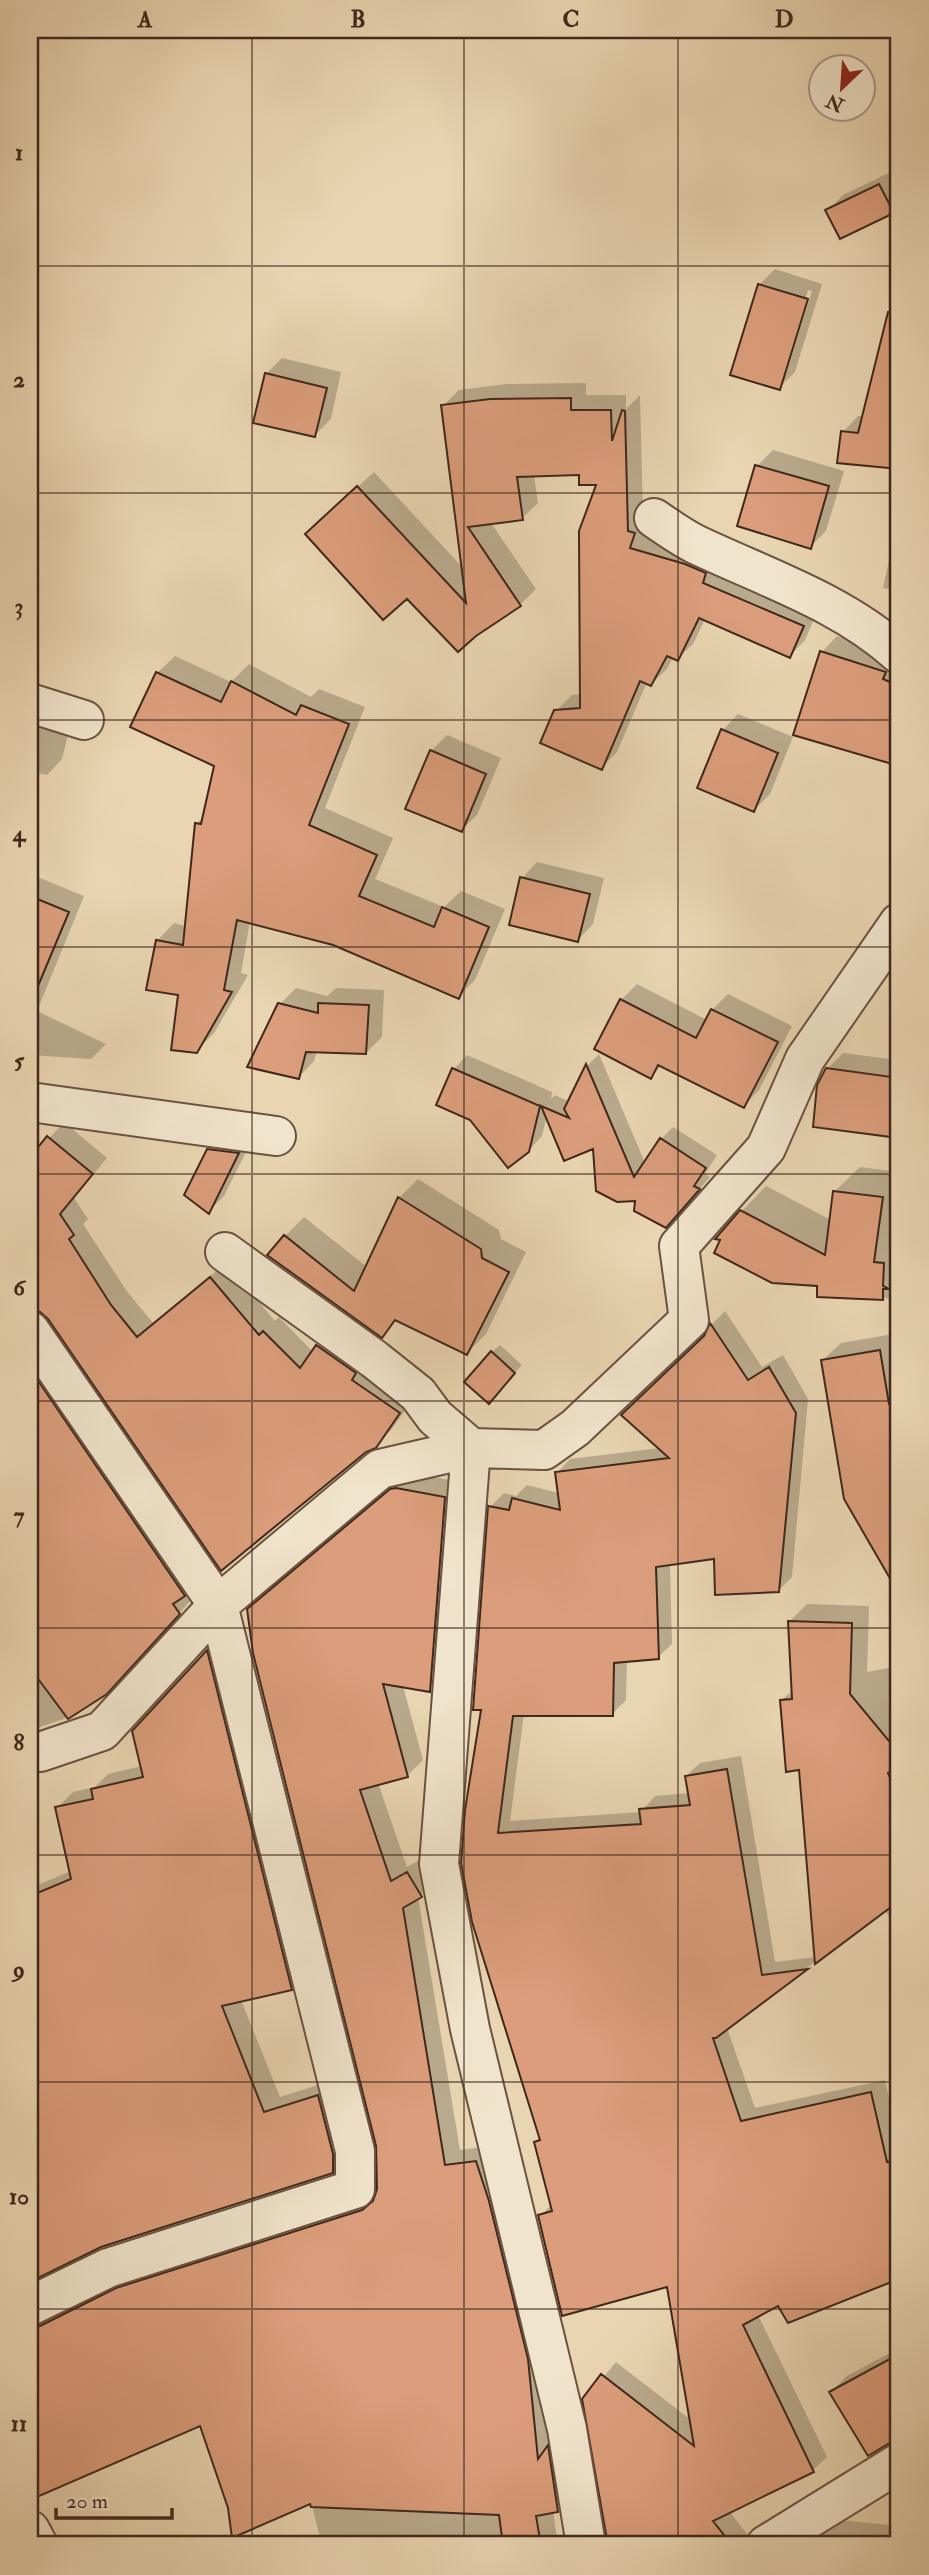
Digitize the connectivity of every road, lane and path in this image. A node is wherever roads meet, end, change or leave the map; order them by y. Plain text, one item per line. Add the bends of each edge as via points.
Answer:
1 (654, 518) dead end
2 (899, 654) edge
3 (30, 703) edge
4 (84, 720) dead end
5 (899, 923) edge
6 (30, 1102) edge
7 (276, 1136) dead end
8 (225, 1252) dead end
9 (30, 1331) edge
10 (471, 1448) junction
11 (218, 1605) junction
12 (33, 1747) edge
13 (30, 2306) edge
14 (899, 2463) edge
15 (30, 2530) edge
16 (38, 2545) edge
17 (586, 2545) edge
18 (766, 2545) edge

1 - 2 street via 692,542 876,633
3 - 4 street
5 - 10 street via 805,1059 766,1149 679,1246 689,1320 575,1427 544,1450
6 - 7 street
8 - 10 street via 418,1394
9 - 11 street
10 - 11 street via 380,1469
10 - 17 street via 439,1864 470,2029 566,2428
11 - 12 street via 102,1731
11 - 13 street via 355,2151 355,2189 108,2268
14 - 18 street
15 - 16 street

